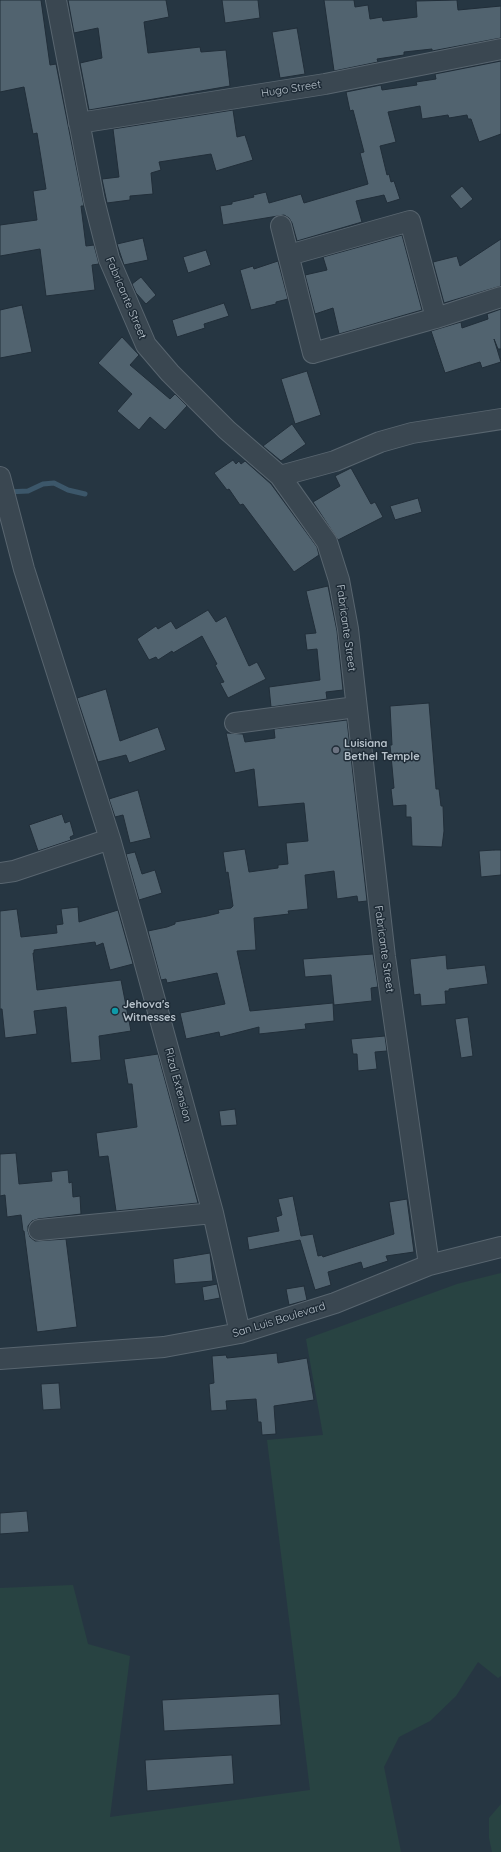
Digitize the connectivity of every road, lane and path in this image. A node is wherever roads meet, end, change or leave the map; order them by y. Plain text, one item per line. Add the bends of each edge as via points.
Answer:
1 (56, 0) edge
2 (501, 48) edge
3 (79, 124) junction
4 (281, 226) dead end
5 (289, 255) junction
6 (501, 297) edge
7 (436, 318) junction
8 (501, 419) edge
9 (280, 476) junction
10 (0, 477) edge
11 (356, 707) junction
12 (235, 723) dead end
13 (110, 839) junction
14 (0, 873) edge
15 (213, 1213) junction
16 (39, 1230) dead end
17 (501, 1247) edge
18 (429, 1265) junction
19 (240, 1333) junction
20 (0, 1359) edge

1 - 3 street, Fabricante Street
2 - 3 street, Hugo Street via 325,84
3 - 9 street, Fabricante Street via 109,259 146,345 227,430
4 - 5 street
5 - 7 street via 410,221
5 - 7 street via 313,353
6 - 7 street
8 - 9 street via 412,433 380,442 335,461
9 - 11 street, Fabricante Street via 327,542 339,580 348,629
10 - 13 street, Rizal Extension via 24,569
11 - 12 street
11 - 18 street, Fabricante Street via 384,950
13 - 14 street via 14,871
13 - 15 street, Rizal Extension
15 - 16 street
15 - 19 street, Rizal Extension
17 - 18 street, San Luis Boulevard
18 - 19 street, San Luis Boulevard via 335,1303
19 - 20 street, San Luis Boulevard via 164,1347

